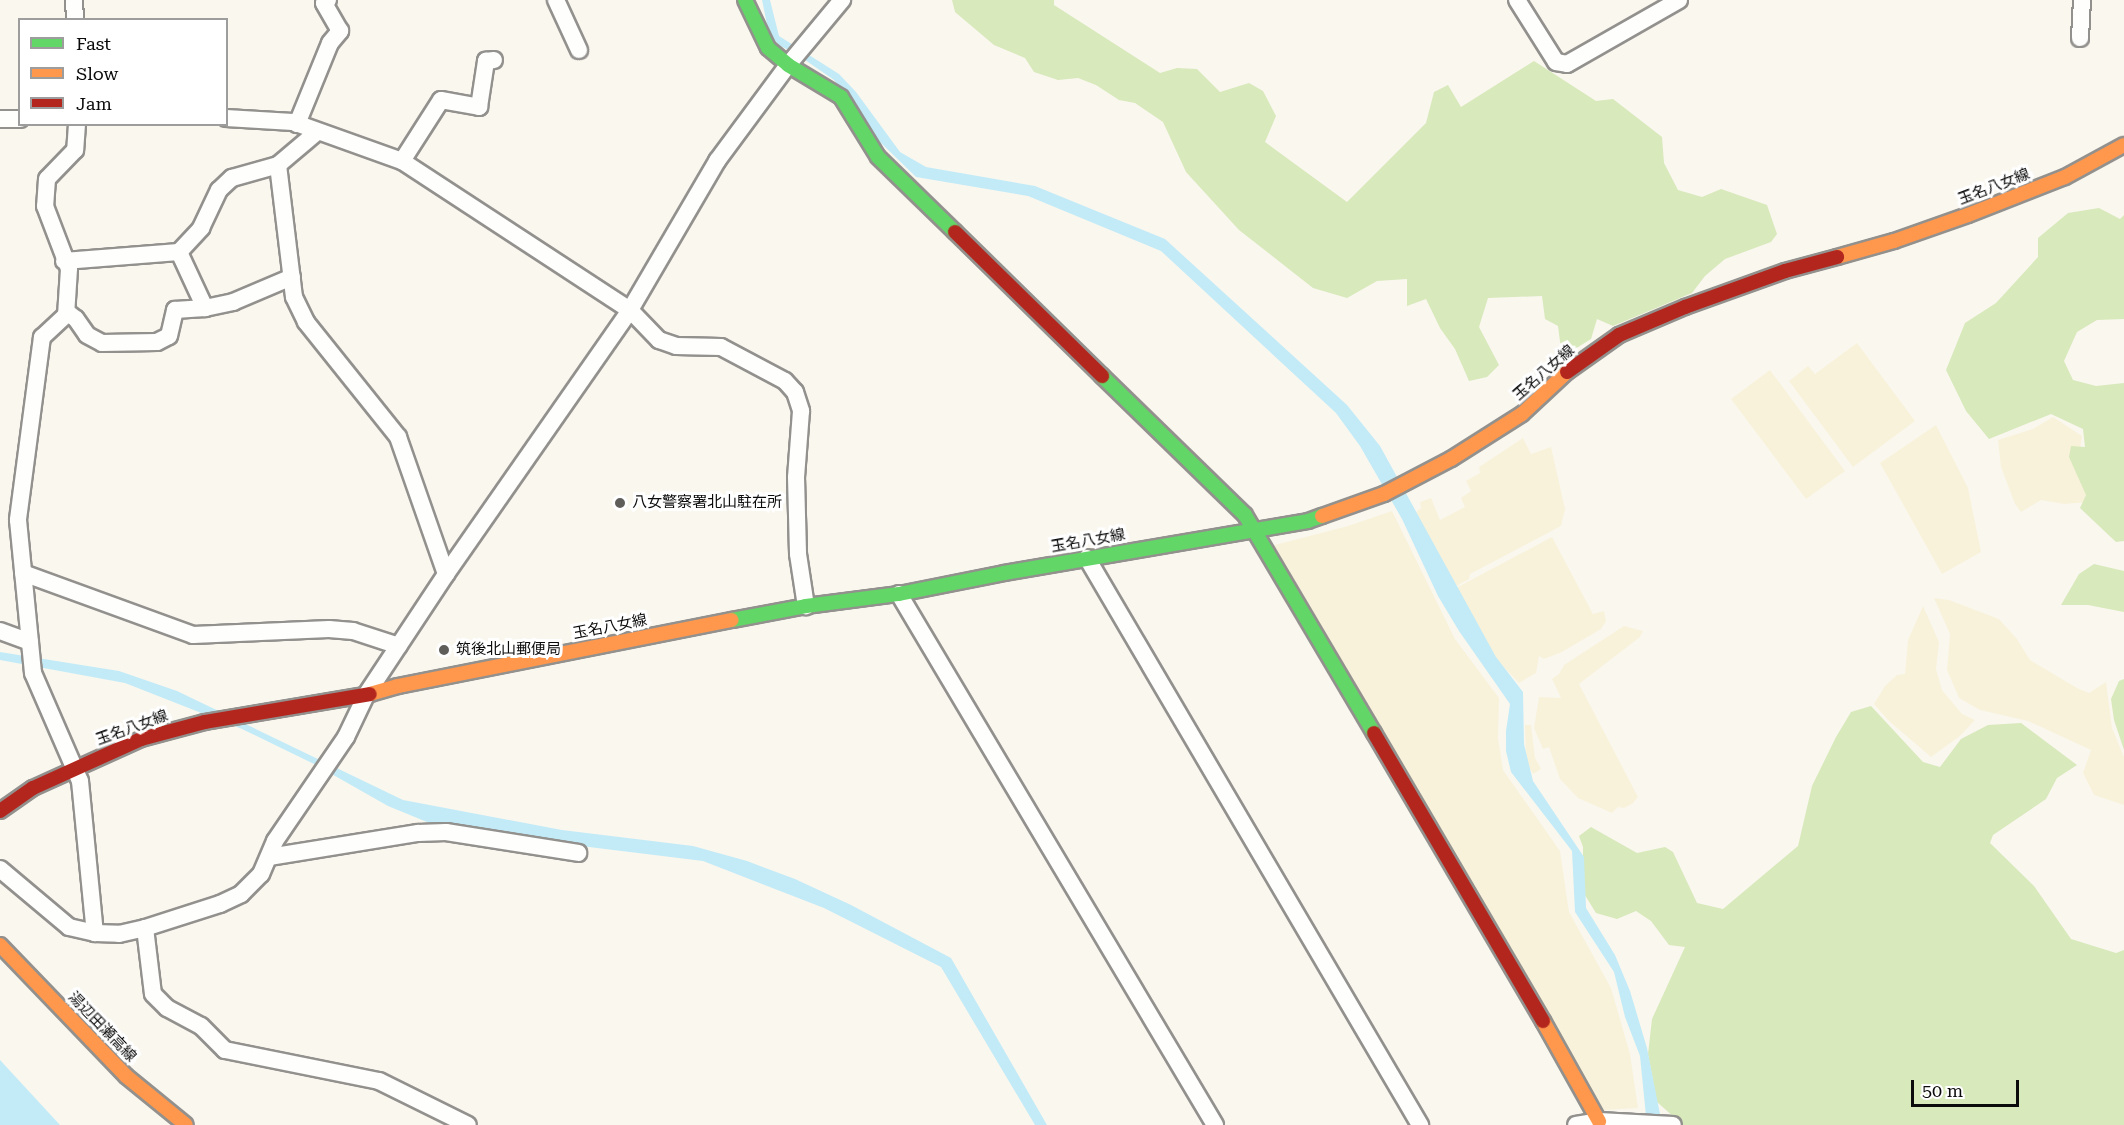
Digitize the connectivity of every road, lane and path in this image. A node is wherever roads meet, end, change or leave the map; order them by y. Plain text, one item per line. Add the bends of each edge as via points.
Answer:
1 (74, 0) edge
2 (328, 0) edge
3 (556, 0) edge
4 (745, 0) edge
5 (842, 0) edge
6 (1517, 0) edge
7 (1679, 0) edge
8 (2082, 0) edge
9 (75, 18) edge
10 (2080, 39) dead end
11 (579, 50) dead end
12 (796, 56) junction
13 (494, 60) dead end
14 (228, 118) edge
15 (0, 119) edge
16 (18, 119) edge
17 (297, 124) junction
18 (77, 126) edge
19 (317, 132) junction
20 (2124, 145) edge
21 (402, 161) junction
22 (278, 165) junction
23 (179, 252) junction
24 (64, 261) junction
25 (292, 278) junction
26 (205, 308) junction
27 (630, 309) junction
28 (67, 312) junction
29 (1252, 530) junction
30 (1087, 558) junction
31 (23, 573) junction
32 (446, 573) junction
33 (899, 594) junction
34 (806, 606) junction
35 (0, 631) edge
36 (399, 646) junction
37 (30, 649) junction
38 (366, 695) junction
39 (75, 768) junction
40 (0, 811) edge
41 (578, 853) dead end
42 (268, 857) junction
43 (0, 869) edge
44 (145, 928) junction
45 (95, 933) junction
46 (0, 945) edge
47 (1599, 1121) junction
48 (1672, 1124) edge
49 (186, 1125) edge
50 (468, 1125) edge
51 (1215, 1125) edge
52 (1420, 1125) edge
53 (1576, 1125) edge

1 - 9 street
2 - 17 street via 324,3 340,31 330,43
3 - 11 street
4 - 12 main road via 768,48
5 - 12 street
6 - 7 street via 1556,62 1568,64
8 - 10 street
12 - 27 street via 717,161
12 - 29 main road via 841,97 878,157 1234,503
13 - 21 street via 486,61 479,107 441,100
14 - 17 street
15 - 16 street
17 - 19 street
18 - 24 street via 75,150 47,179 45,206
19 - 21 street
19 - 22 street
20 - 29 main road, 玉名八女線 via 2065,177 1968,215 1894,241 1785,270 1619,335 1570,370 1522,414 1451,459 1384,494 1308,521
21 - 27 street
22 - 23 street via 232,178 219,190 201,228
22 - 25 street
23 - 24 street
23 - 26 street
24 - 28 street via 69,269
25 - 26 street via 233,302
25 - 32 street via 294,297 306,322 398,438
26 - 28 street via 175,310 169,336 157,342 131,344 102,343 87,335
27 - 32 street
27 - 34 street via 659,340 676,346 721,348 786,381 795,392 801,411 796,477 798,554
28 - 31 street via 42,337 18,520
29 - 30 main road, 玉名八女線
29 - 47 main road
30 - 33 main road, 玉名八女線
30 - 52 street
31 - 36 street via 193,635 329,629
31 - 37 street
32 - 36 street
33 - 34 main road, 玉名八女線
33 - 51 street
34 - 38 main road, 玉名八女線
35 - 37 street
36 - 38 street
37 - 39 street via 33,674
38 - 39 main road, 玉名八女線 via 206,722 141,739
38 - 42 street via 346,737
39 - 40 main road, 玉名八女線 via 33,788
39 - 45 street via 80,781
41 - 42 street via 446,832 418,832
42 - 44 street via 261,874 241,894
43 - 45 street via 69,927
44 - 45 street via 119,934
44 - 50 street via 153,994 167,1008 201,1026 225,1050 380,1081
46 - 49 main road, 湯辺田瀬高線 via 126,1076
47 - 48 street
47 - 53 street

